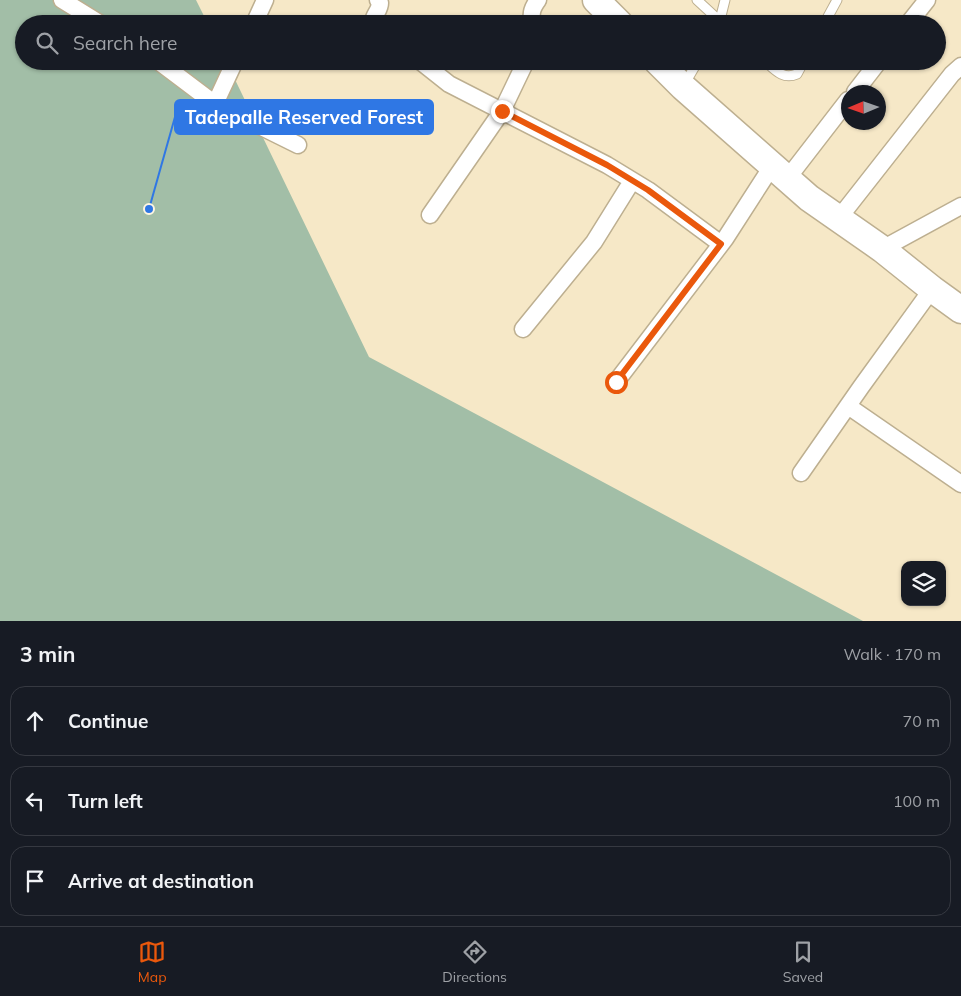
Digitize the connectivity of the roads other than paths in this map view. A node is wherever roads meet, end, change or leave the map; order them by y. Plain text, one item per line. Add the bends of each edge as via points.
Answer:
1 (62, 0) edge
2 (265, 0) edge
3 (378, 0) edge
4 (538, 0) edge
5 (596, 0) edge
6 (697, 0) edge
7 (725, 0) edge
8 (837, 0) edge
9 (927, 0) edge
10 (86, 15) edge
11 (258, 15) edge
12 (375, 15) edge
13 (532, 15) edge
14 (611, 15) edge
15 (713, 15) edge
16 (722, 15) edge
17 (829, 15) edge
18 (915, 15) edge
19 (961, 66) edge
20 (170, 70) edge
21 (231, 70) edge
22 (431, 70) edge
23 (522, 70) edge
24 (666, 70) edge
25 (693, 70) edge
26 (775, 70) edge
27 (799, 70) edge
28 (872, 70) edge
29 (860, 85) edge
30 (683, 87) junction
31 (214, 104) junction
32 (841, 107) edge
33 (502, 111) junction
34 (298, 146) dead end
35 (779, 173) junction
36 (632, 181) junction
37 (961, 206) edge
38 (430, 215) dead end
39 (839, 218) junction
40 (721, 244) junction
41 (882, 249) junction
42 (932, 289) junction
43 (961, 310) edge
44 (523, 329) dead end
45 (616, 382) dead end
46 (848, 406) junction
47 (800, 473) dead end
48 (961, 484) edge

1 - 10 street
2 - 11 street
3 - 12 street via 380,6
4 - 13 street via 533,6
5 - 14 main road
6 - 15 lane
7 - 16 lane
8 - 17 lane
9 - 18 street
19 - 39 street
20 - 31 street
21 - 31 street
22 - 33 street via 449,84
23 - 33 street
24 - 30 main road
25 - 30 lane
26 - 27 lane via 787,77
28 - 29 street
30 - 35 main road
31 - 34 street
32 - 35 street
33 - 36 street
33 - 38 street
35 - 39 main road
35 - 40 street
36 - 40 street
36 - 44 street via 594,242
37 - 41 street
39 - 41 main road
40 - 45 street
41 - 42 main road
42 - 43 main road
42 - 46 street
46 - 47 street
46 - 48 street

